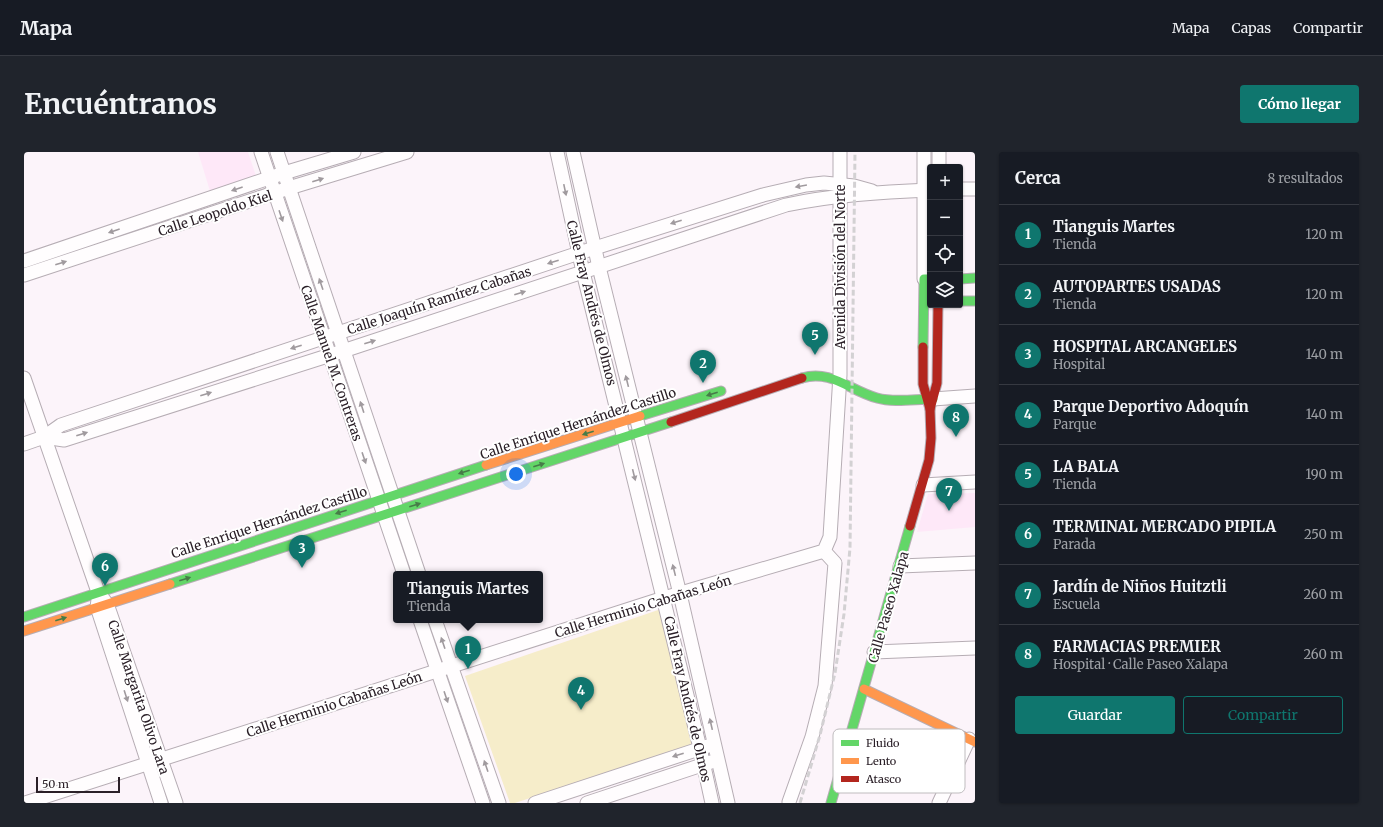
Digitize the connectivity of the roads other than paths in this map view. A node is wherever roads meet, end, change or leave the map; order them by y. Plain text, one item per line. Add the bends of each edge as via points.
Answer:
1 (261, 152) edge
2 (277, 152) edge
3 (354, 152) edge
4 (407, 152) edge
5 (557, 152) edge
6 (573, 152) edge
7 (840, 152) edge
8 (924, 152) edge
9 (939, 152) edge
10 (938, 164) edge
11 (284, 174) junction
12 (269, 179) junction
13 (289, 188) junction
14 (963, 189) edge
15 (975, 189) edge
16 (927, 190) edge
17 (840, 191) junction
18 (274, 193) junction
19 (927, 200) edge
20 (715, 210) junction
21 (720, 228) junction
22 (595, 248) junction
23 (579, 254) junction
24 (24, 261) edge
25 (599, 267) junction
26 (583, 272) junction
27 (927, 272) edge
28 (24, 276) edge
29 (975, 278) edge
30 (963, 279) edge
31 (488, 284) junction
32 (493, 301) junction
33 (963, 301) edge
34 (975, 301) edge
35 (432, 302) junction
36 (927, 303) edge
37 (938, 308) edge
38 (438, 320) junction
39 (338, 334) junction
40 (323, 339) junction
41 (343, 351) junction
42 (329, 355) junction
43 (827, 367) dead end
44 (234, 368) junction
45 (24, 378) edge
46 (840, 378) junction
47 (239, 384) junction
48 (731, 388) dead end
49 (975, 396) edge
50 (143, 397) junction
51 (930, 402) junction
52 (148, 413) junction
53 (636, 418) junction
54 (621, 423) junction
55 (639, 432) junction
56 (44, 437) junction
57 (625, 438) junction
58 (24, 444) edge
59 (975, 482) edge
60 (923, 485) junction
61 (392, 495) junction
62 (378, 500) junction
63 (397, 510) junction
64 (384, 515) junction
65 (824, 551) junction
66 (975, 563) edge
67 (900, 566) junction
68 (403, 571) edge
69 (418, 571) edge
70 (98, 592) junction
71 (680, 594) junction
72 (664, 598) junction
73 (102, 606) junction
74 (24, 617) edge
75 (421, 623) edge
76 (436, 623) edge
77 (24, 631) edge
78 (975, 648) edge
79 (874, 652) junction
80 (451, 666) junction
81 (437, 671) junction
82 (864, 688) junction
83 (852, 729) edge
84 (948, 729) edge
85 (972, 741) edge
86 (715, 743) junction
87 (700, 748) junction
88 (965, 754) edge
89 (719, 760) junction
90 (155, 761) junction
91 (704, 764) junction
92 (834, 793) edge
93 (944, 793) edge
94 (789, 802) edge
95 (25, 803) edge
96 (161, 803) edge
97 (176, 803) edge
98 (483, 803) edge
99 (499, 803) edge
100 (535, 803) edge
101 (587, 803) edge
102 (712, 803) edge
103 (728, 803) edge
104 (831, 803) edge
105 (939, 803) edge

1 - 12 street, Calle Manuel M. Contreras
2 - 11 street, Calle Manuel M. Contreras
3 - 11 street, Calle Leopoldo Kiel
13 -> 4 street, Calle Leopoldo Kiel
5 -> 23 street, Calle Fray Andrés de Olmos
6 - 22 street, Calle Fray Andrés de Olmos
7 - 17 street, Avenida División del Norte
8 - 16 street, Calle Paseo Xalapa
9 - 10 street
11 - 12 street, Calle Leopoldo Kiel
11 - 13 street, Calle Manuel M. Contreras
12 - 18 street, Calle Manuel M. Contreras
12 -> 24 street, Calle Leopoldo Kiel
13 - 18 street, Calle Leopoldo Kiel
39 -> 13 street, Calle Manuel M. Contreras
14 - 15 street
16 - 17 street
17 -> 20 street, Calle Joaquín Ramírez Cabañas via 824,183 786,189
17 - 21 street, Calle Joaquín Ramírez Cabañas
17 - 46 street, Avenida División del Norte
28 -> 18 street, Calle Leopoldo Kiel
18 -> 40 street, Calle Manuel M. Contreras
19 - 27 street, Calle Paseo Xalapa
20 - 21 street
20 -> 22 street, Calle Joaquín Ramírez Cabañas
21 - 25 street, Calle Joaquín Ramírez Cabañas
22 - 23 street, Calle Joaquín Ramírez Cabañas
22 - 25 street, Calle Fray Andrés de Olmos
23 - 26 street, Calle Fray Andrés de Olmos
23 -> 31 street, Calle Joaquín Ramírez Cabañas
25 - 26 street, Calle Joaquín Ramírez Cabañas
53 -> 25 street, Calle Fray Andrés de Olmos
32 -> 26 street, Calle Joaquín Ramírez Cabañas
26 - 54 street, Calle Fray Andrés de Olmos
29 - 30 main road
31 - 32 street
31 - 35 street, Calle Joaquín Ramírez Cabañas
32 - 38 street, Calle Joaquín Ramírez Cabañas
33 - 34 main road
35 - 38 street
35 - 39 street, Calle Joaquín Ramírez Cabañas
36 - 51 main road, Calle Paseo Xalapa via 923,384
37 - 51 main road, Calle Paseo Xalapa via 937,383
41 -> 38 street, Calle Joaquín Ramírez Cabañas
39 - 40 street, Calle Joaquín Ramírez Cabañas
39 - 41 street, Calle Manuel M. Contreras
40 - 42 street, Calle Manuel M. Contreras
40 -> 44 street, Calle Joaquín Ramírez Cabañas
41 - 42 street, Calle Joaquín Ramírez Cabañas
61 -> 41 street, Calle Manuel M. Contreras
42 - 47 street, Calle Joaquín Ramírez Cabañas
42 -> 62 street, Calle Manuel M. Contreras
43 - 46 main road, Calle Enrique Hernández Castillo
44 - 47 street
44 - 50 street, Calle Joaquín Ramírez Cabañas
45 - 56 street, Calle Margarita Olivo Lara
46 - 51 main road, Calle Enrique Hernández Castillo via 876,398
46 - 55 main road, Calle Enrique Hernández Castillo via 819,375 801,378
46 - 65 street via 830,537
52 -> 47 street, Calle Joaquín Ramírez Cabañas
48 -> 53 main road, Calle Enrique Hernández Castillo
49 - 51 street
50 - 52 street
50 - 56 street, Calle Joaquín Ramírez Cabañas via 61,425
51 - 60 main road, Calle Paseo Xalapa via 931,438
56 -> 52 street, Calle Joaquín Ramírez Cabañas via 64,440
53 - 54 main road, Calle Enrique Hernández Castillo
53 - 55 street, Calle Fray Andrés de Olmos
54 - 57 street, Calle Fray Andrés de Olmos
54 -> 61 main road, Calle Enrique Hernández Castillo
55 - 57 main road, Calle Enrique Hernández Castillo
71 -> 55 street, Calle Fray Andrés de Olmos
56 - 58 street, Calle Joaquín Ramírez Cabañas
56 - 70 street, Calle Margarita Olivo Lara
63 -> 57 main road, Calle Enrique Hernández Castillo
57 -> 72 street, Calle Fray Andrés de Olmos
59 - 60 street
60 - 67 main road, Calle Paseo Xalapa
61 - 62 main road, Calle Enrique Hernández Castillo
61 - 63 street, Calle Manuel M. Contreras
62 - 64 street, Calle Manuel M. Contreras
62 -> 70 main road, Calle Enrique Hernández Castillo
63 - 64 main road, Calle Enrique Hernández Castillo
63 - 69 street, Calle Manuel M. Contreras
64 - 68 street, Calle Manuel M. Contreras
73 -> 64 main road, Calle Enrique Hernández Castillo
65 - 71 street, Calle Herminio Cabañas León
65 - 94 street via 835,563 825,686 812,737
66 - 67 street
67 - 79 main road, Calle Paseo Xalapa
70 - 73 street, Calle Margarita Olivo Lara
70 - 74 main road, Calle Enrique Hernández Castillo
71 - 72 street, Calle Herminio Cabañas León
86 -> 71 street, Calle Fray Andrés de Olmos
72 - 80 street, Calle Herminio Cabañas León
72 - 87 street, Calle Fray Andrés de Olmos
77 -> 73 main road, Calle Enrique Hernández Castillo
73 - 90 street, Calle Margarita Olivo Lara
75 - 81 street
80 -> 76 street
78 - 79 street
79 - 82 main road, Calle Paseo Xalapa
80 - 81 street, Calle Herminio Cabañas León
99 -> 80 street
81 - 90 street, Calle Herminio Cabañas León
81 -> 98 street
82 - 83 main road, Calle Paseo Xalapa
82 - 84 main road
85 - 88 street
86 - 87 street
86 - 89 street, Calle Fray Andrés de Olmos
87 - 91 street, Calle Fray Andrés de Olmos
87 -> 100 street
89 - 91 street
89 - 103 street, Calle Fray Andrés de Olmos
90 - 95 street, Calle Herminio Cabañas León
90 - 96 street, Calle Margarita Olivo Lara
90 - 97 street, Calle Margarita Olivo Lara
91 - 101 street
91 - 102 street, Calle Fray Andrés de Olmos
92 - 104 main road, Calle Paseo Xalapa
93 - 105 street

